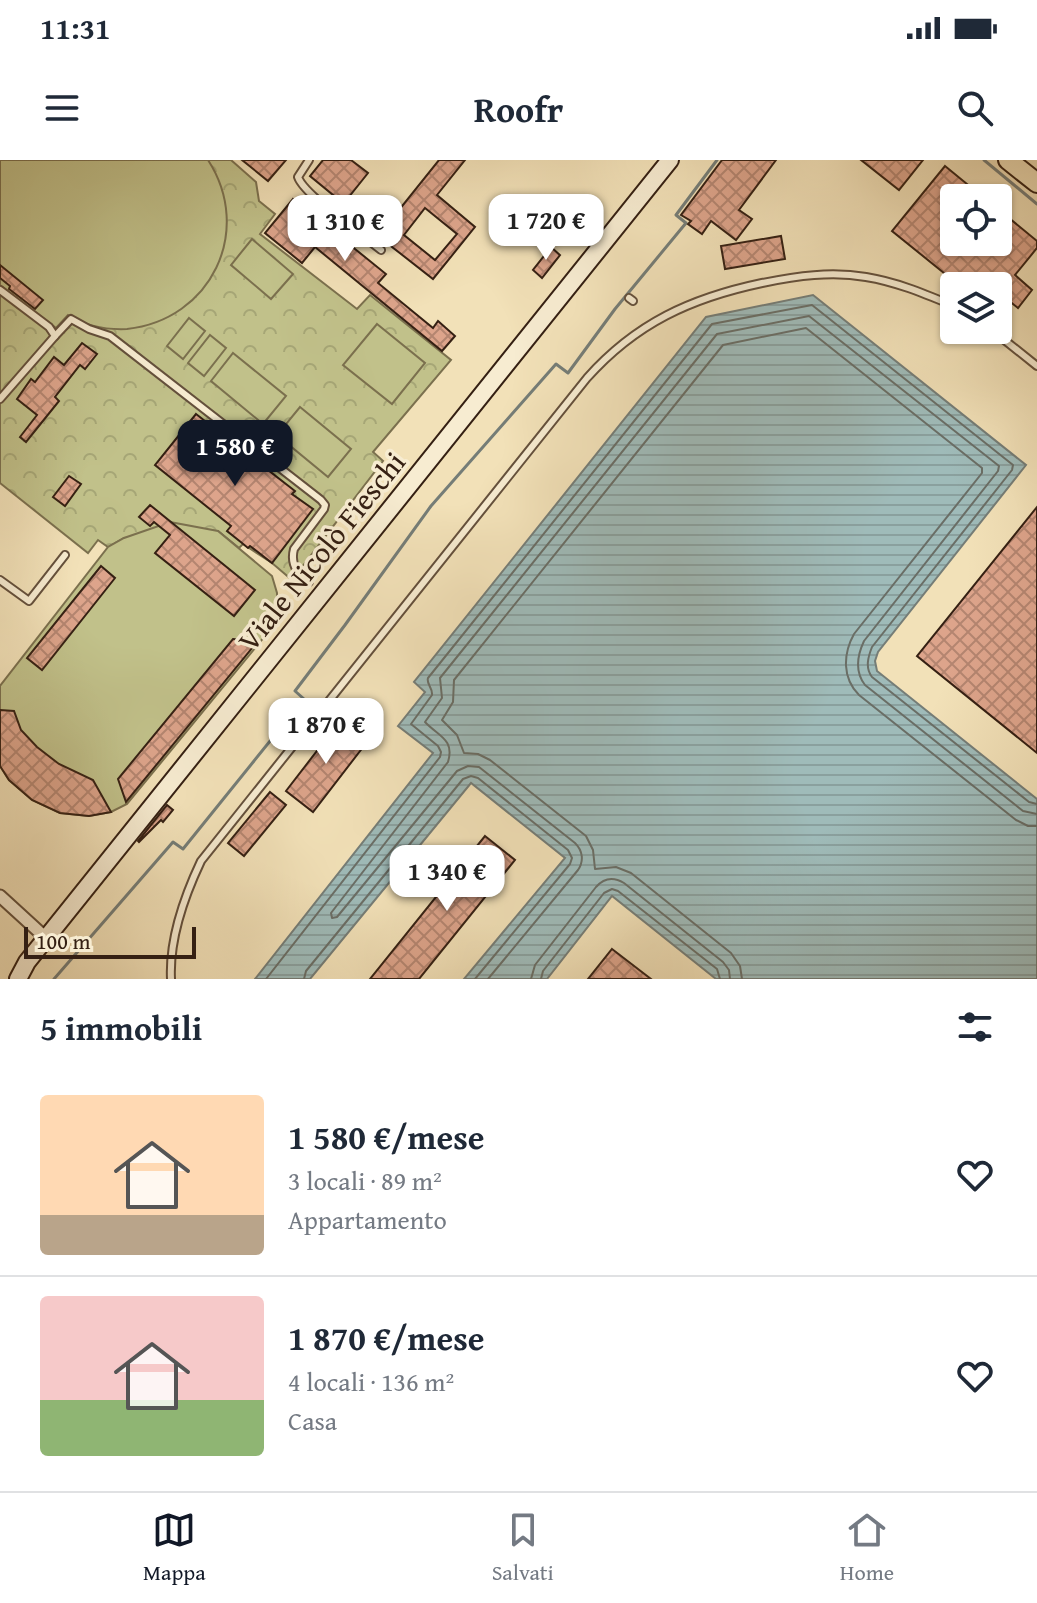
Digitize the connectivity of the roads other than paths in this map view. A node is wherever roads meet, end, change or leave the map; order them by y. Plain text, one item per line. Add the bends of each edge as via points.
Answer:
1 (309, 160) edge
2 (670, 160) edge
3 (1008, 160) edge
4 (1037, 183) edge
5 (381, 250) dead end
6 (0, 290) edge
7 (940, 300) edge
8 (55, 336) junction
9 (1010, 344) edge
10 (1037, 366) edge
11 (0, 399) edge
12 (65, 555) dead end
13 (0, 580) edge
14 (309, 582) dead end
15 (0, 896) edge
16 (47, 939) junction
17 (18, 979) edge
18 (171, 979) edge

1 - 5 lane via 298,177 300,183
2 - 16 main road, Viale Nicolò Fieschi
3 - 4 main road
6 - 8 lane
7 - 18 lane via 877,279 832,273 797,276 684,305 606,356 201,861 175,935
8 - 11 lane
8 - 14 lane via 71,319 110,336 321,500 324,509 292,557 297,574
9 - 10 lane
12 - 13 lane via 29,601
15 - 16 street
16 - 17 main road, Viale Nicolò Fieschi

